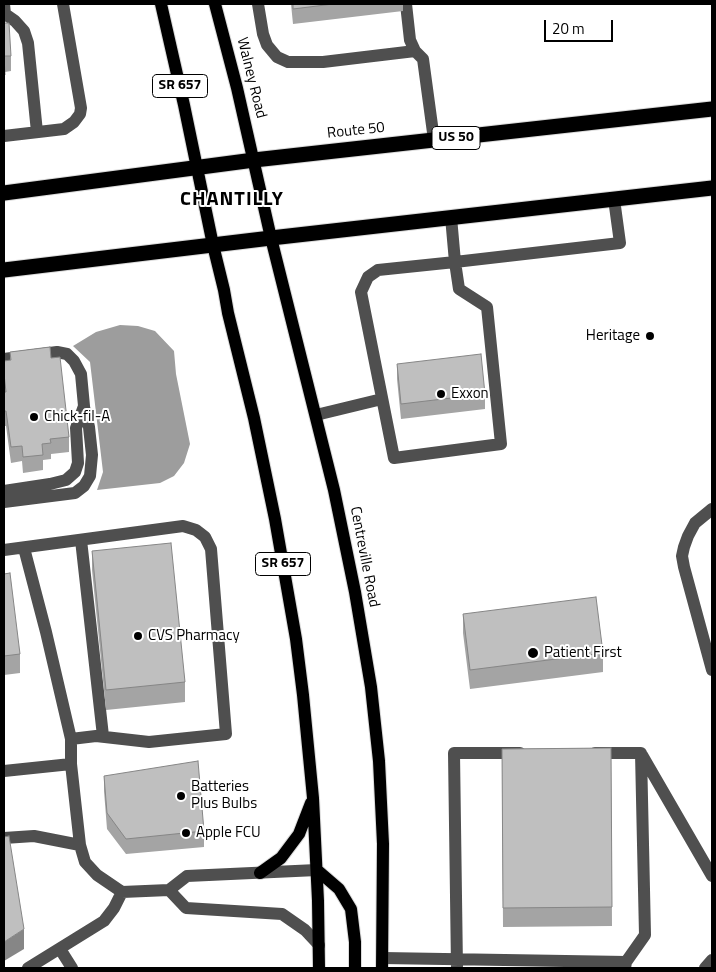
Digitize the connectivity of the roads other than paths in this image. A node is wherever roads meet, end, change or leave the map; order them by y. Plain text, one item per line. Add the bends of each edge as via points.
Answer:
1 (4, 4) edge
2 (63, 4) edge
3 (161, 4) edge
4 (215, 4) edge
5 (258, 4) edge
6 (406, 4) edge
7 (415, 51) junction
8 (712, 109) edge
9 (37, 132) junction
10 (4, 136) edge
11 (434, 140) junction
12 (254, 160) junction
13 (197, 168) junction
14 (712, 188) edge
15 (4, 193) edge
16 (614, 199) junction
17 (451, 217) junction
18 (271, 238) junction
19 (213, 245) junction
20 (455, 262) junction
21 (4, 270) edge
22 (4, 359) edge
23 (382, 399) junction
24 (84, 406) junction
25 (316, 415) junction
26 (4, 491) edge
27 (4, 502) edge
28 (712, 510) edge
29 (81, 540) junction
30 (24, 548) junction
31 (4, 550) edge
32 (712, 670) edge
33 (103, 736) junction
34 (71, 739) junction
35 (533, 753) edge
36 (582, 753) edge
37 (641, 753) junction
38 (72, 764) junction
39 (4, 771) edge
40 (313, 798) junction
41 (4, 838) edge
42 (80, 845) junction
43 (316, 870) junction
44 (260, 873) junction
45 (712, 876) edge
46 (169, 890) junction
47 (122, 892) junction
48 (318, 945) junction
49 (60, 949) junction
50 (712, 960) edge
51 (382, 963) edge
52 (457, 964) edge
53 (626, 965) edge
54 (28, 968) edge
55 (72, 968) edge
56 (319, 968) edge
57 (356, 968) edge
58 (705, 968) edge

1 - 9 lane via 5,14 24,31 28,43
2 - 9 lane via 80,114 64,129
3 - 13 main road, SR 657
4 - 12 main road, Walney Road
5 - 7 lane via 266,45 277,58 288,62 323,62
6 - 7 lane via 410,40
7 - 11 lane via 423,59
8 - 11 highway, Route 50 / US 50
9 - 10 lane
11 - 12 highway, Route 50 / US 50
12 - 13 highway, Route 50 / US 50
12 - 18 main road, Centreville Road
13 - 15 highway, Route 50 / US 50
13 - 19 main road, SR 657
14 - 16 highway
16 - 17 highway
16 - 20 lane via 620,244
17 - 18 highway
17 - 20 lane
18 - 19 highway
18 - 25 main road, Centreville Road
19 - 21 highway
19 - 40 main road, SR 657 via 275,519 296,639
20 - 23 lane via 378,270 368,277 362,292
20 - 23 lane via 459,290 486,307 501,444 394,458
22 - 24 lane via 57,352 68,354 81,374
23 - 25 lane
24 - 26 lane via 76,428 78,463 75,472 66,480
24 - 27 lane via 92,455 90,476 84,486 74,493
25 - 51 main road, Centreville Road via 353,583 371,687 383,844
28 - 32 lane via 695,523 682,556
29 - 30 lane
29 - 33 lane
29 - 33 lane via 183,526 205,537 211,549 226,734 149,742
30 - 31 lane
30 - 34 lane
33 - 34 lane
34 - 38 lane
35 - 52 lane via 454,753
36 - 37 lane
37 - 45 lane
37 - 53 lane via 645,935
38 - 39 lane
38 - 42 lane
40 - 43 main road, SR 657
40 - 44 main road via 299,834 281,858
41 - 42 lane via 34,836
42 - 47 lane via 85,862 97,875
43 - 44 lane
43 - 48 main road, SR 657
43 - 57 main road via 339,889 351,909
44 - 46 lane via 187,876
46 - 47 lane
46 - 48 lane via 186,908 282,914 300,926
47 - 49 lane via 104,921
48 - 56 main road, SR 657
49 - 54 lane
49 - 55 lane
50 - 58 lane
51 - 52 lane
52 - 53 lane

